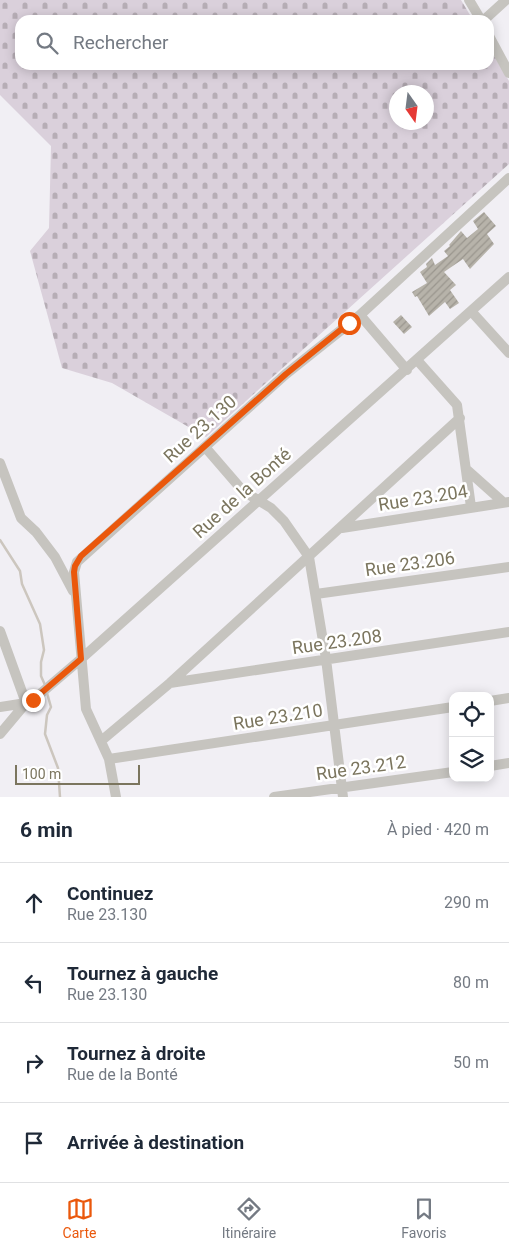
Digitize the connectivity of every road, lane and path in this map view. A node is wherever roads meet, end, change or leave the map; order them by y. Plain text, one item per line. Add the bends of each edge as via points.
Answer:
1 (469, 0) edge
2 (506, 0) edge
3 (477, 15) edge
4 (490, 15) edge
5 (494, 46) edge
6 (509, 74) edge
7 (509, 178) edge
8 (509, 277) edge
9 (471, 311) junction
10 (360, 315) junction
11 (509, 353) edge
12 (417, 360) junction
13 (407, 370) junction
14 (460, 418) junction
15 (205, 447) junction
16 (0, 463) edge
17 (466, 469) junction
18 (257, 501) junction
19 (506, 502) edge
20 (471, 507) junction
21 (341, 528) junction
22 (309, 557) junction
23 (509, 567) edge
24 (316, 594) junction
25 (76, 596) junction
26 (0, 632) edge
27 (509, 632) edge
28 (81, 659) junction
29 (326, 659) junction
30 (170, 683) junction
31 (509, 698) edge
32 (494, 700) edge
33 (30, 701) junction
34 (0, 707) edge
35 (449, 708) edge
36 (333, 725) junction
37 (0, 734) edge
38 (101, 741) junction
39 (109, 759) junction
40 (509, 763) edge
41 (494, 765) edge
42 (449, 773) edge
43 (342, 792) edge
44 (116, 797) edge
45 (274, 797) edge

1 - 3 street
2 - 4 street
5 - 6 street
7 - 10 street, Rue 23.130
8 - 9 street, Rue de la Bonté
9 - 11 street
9 - 12 street, Rue de la Bonté
10 - 13 street
10 - 15 street, Rue 23.130 via 286,374
12 - 13 street, Rue de la Bonté
12 - 14 street via 457,405
13 - 18 street, Rue de la Bonté
14 - 17 street
14 - 21 street
15 - 18 street via 243,491
15 - 25 street, Rue 23.130 via 81,556 75,566
16 - 25 street via 21,518 55,557
17 - 19 street
17 - 20 street
18 - 22 street via 284,521
18 - 28 street, Rue de la Bonté
19 - 20 street, Rue 23.204
20 - 21 street, Rue 23.204
21 - 22 street
22 - 24 street
22 - 30 street
23 - 24 street, Rue 23.206
24 - 29 street
25 - 28 street, Rue 23.130
26 - 33 street
27 - 29 street, Rue 23.208
28 - 33 street, Rue de la Bonté
28 - 38 street, Rue 23.130 via 86,708
29 - 30 street, Rue 23.208
29 - 36 street
30 - 38 street
31 - 32 street
33 - 34 street
33 - 37 street, Rue de la Bonté
35 - 36 street, Rue 23.210
36 - 39 street, Rue 23.210
36 - 43 street
38 - 39 street, Rue 23.130
39 - 44 street, Rue 23.130
40 - 41 street
42 - 43 street, Rue 23.212
43 - 45 street, Rue 23.212

